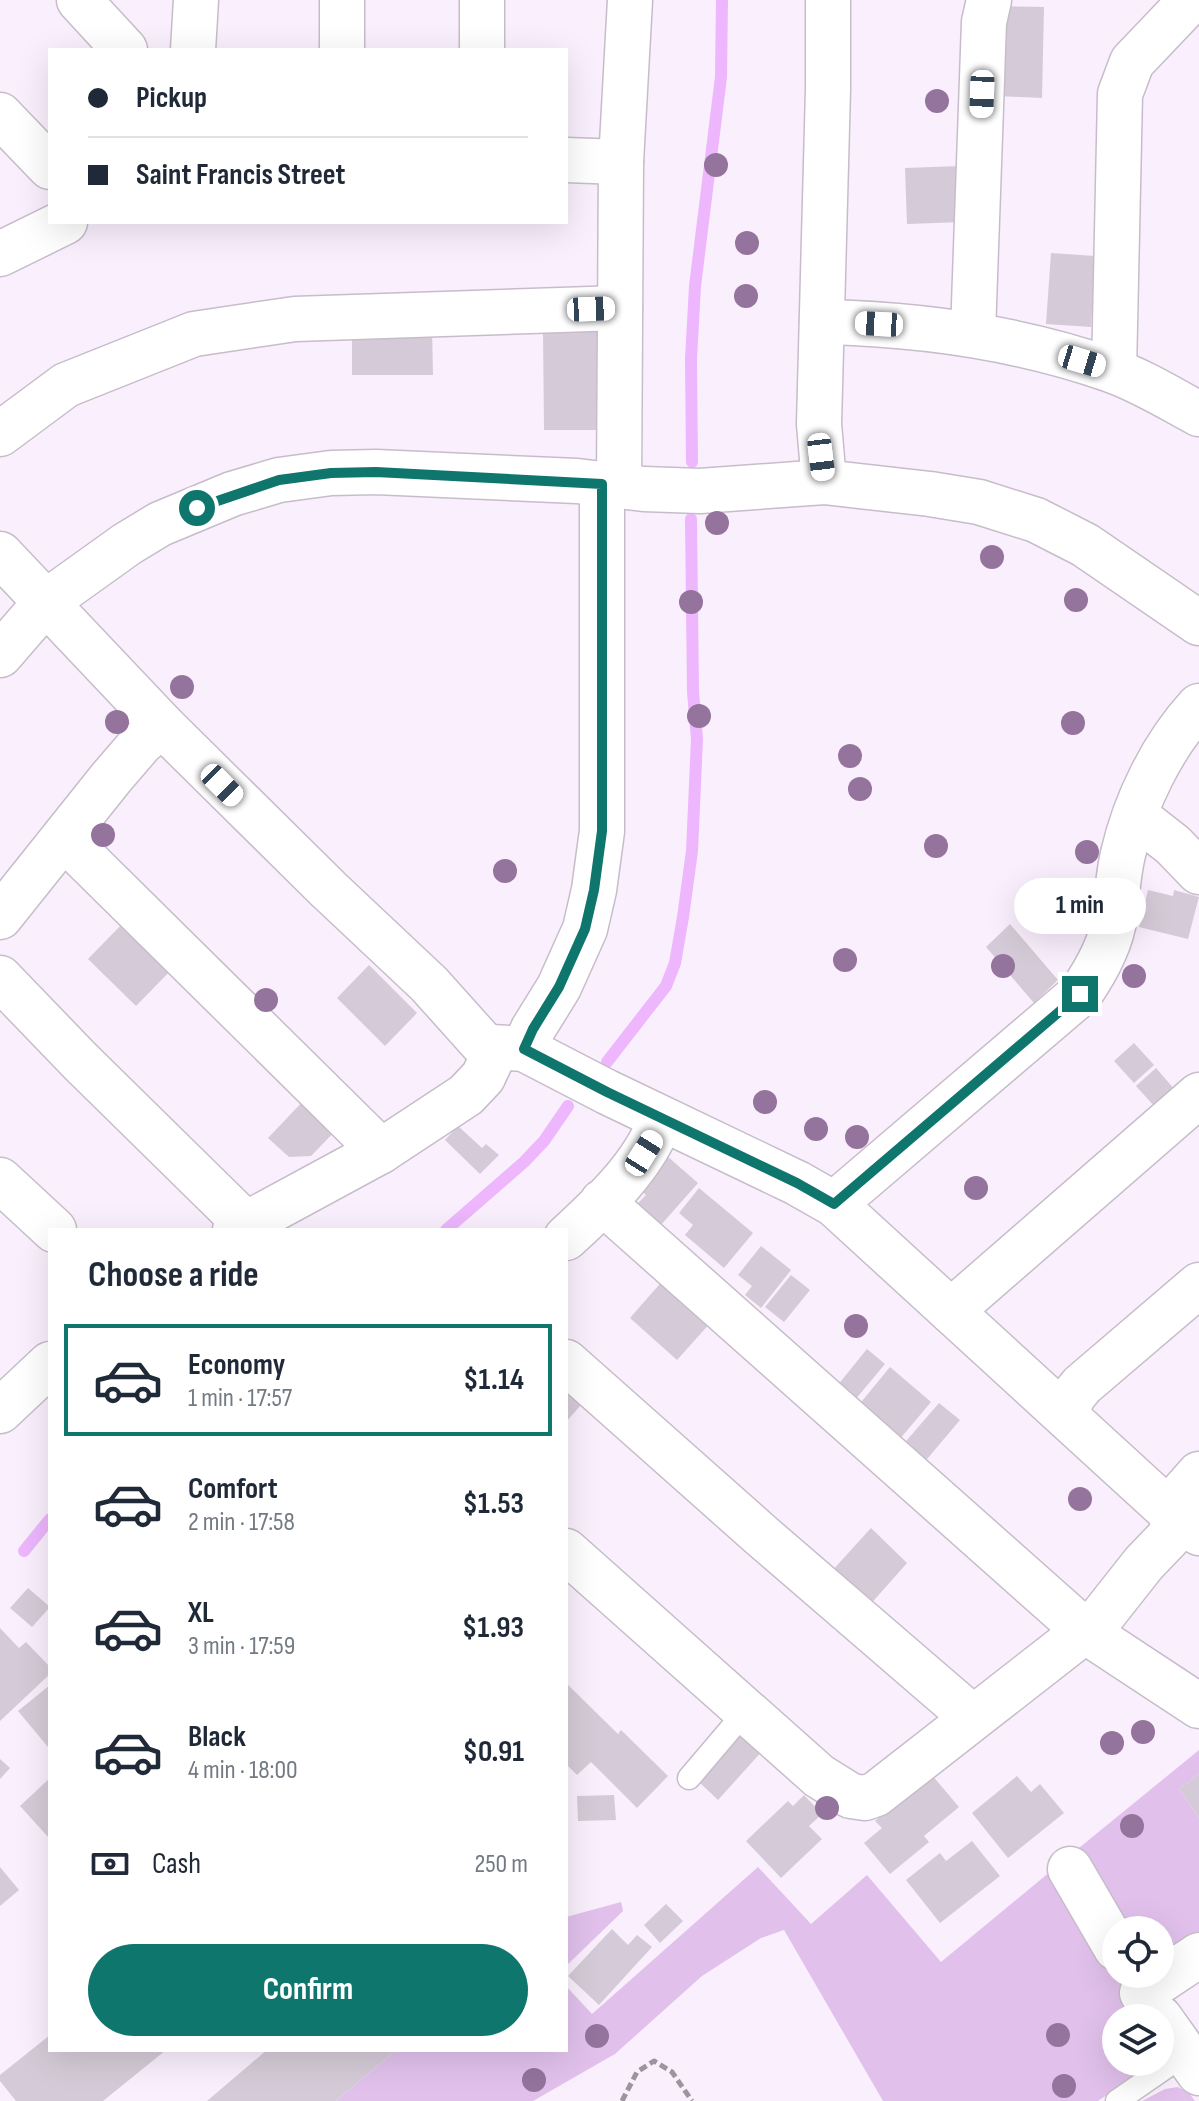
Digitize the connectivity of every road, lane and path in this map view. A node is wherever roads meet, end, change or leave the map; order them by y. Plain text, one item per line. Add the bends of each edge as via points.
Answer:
1 (79, 0) edge
2 (196, 0) edge
3 (342, 0) edge
4 (482, 0) edge
5 (630, 0) edge
6 (828, 0) edge
7 (989, 0) edge
8 (1191, 0) edge
9 (123, 48) edge
10 (193, 48) edge
11 (342, 48) edge
12 (482, 48) edge
13 (0, 115) edge
14 (568, 160) edge
15 (621, 162) junction
16 (48, 165) edge
17 (61, 224) edge
18 (0, 254) edge
19 (620, 308) junction
20 (822, 322) junction
21 (973, 333) junction
22 (1114, 371) junction
23 (1199, 414) edge
24 (0, 434) edge
25 (824, 482) junction
26 (611, 485) junction
27 (0, 554) edge
28 (46, 602) junction
29 (1199, 623) edge
30 (0, 655) edge
31 (1199, 706) edge
32 (162, 725) junction
33 (1136, 816) junction
34 (65, 839) junction
35 (1199, 872) edge
36 (0, 917) edge
37 (0, 978) edge
38 (508, 1048) junction
39 (1199, 1095) edge
40 (661, 1119) junction
41 (381, 1151) junction
42 (0, 1180) edge
43 (602, 1202) junction
44 (834, 1204) junction
45 (241, 1227) edge
46 (52, 1228) edge
47 (568, 1236) edge
48 (1199, 1285) edge
49 (951, 1311) junction
50 (568, 1364) edge
51 (48, 1365) edge
52 (5, 1397) edge
53 (1066, 1414) junction
54 (1199, 1474) edge
55 (1181, 1520) edge
56 (569, 1555) edge
57 (1085, 1631) junction
58 (1199, 1706) edge
59 (745, 1712) junction
60 (972, 1717) junction
61 (689, 1778) dead end
62 (1070, 1869) dead end
63 (1102, 1924) edge
64 (1199, 1955) edge
65 (1148, 2001) edge
66 (1192, 2064) edge
67 (622, 2101) edge
68 (692, 2101) edge
69 (1117, 2101) edge

1 - 9 street
2 - 10 street
3 - 11 street
4 - 12 street
5 - 15 street
6 - 20 street
7 - 21 street
8 - 22 street via 1132,62 1120,94
13 - 16 street
14 - 15 street
15 - 19 street
17 - 18 street
19 - 24 street via 295,319 194,334 66,385
19 - 26 street
20 - 21 street
20 - 25 street via 819,424
21 - 22 street
22 - 23 street
25 - 26 street via 700,491
25 - 29 street via 966,500 1036,520 1085,545
26 - 28 street via 376,472 279,480 160,524
26 - 38 street via 602,831 594,890 585,929 559,987 533,1029
27 - 28 street
28 - 30 street
28 - 32 street
31 - 33 street via 1157,764
32 - 34 street via 111,778
32 - 38 street via 429,984 482,1043
33 - 35 street
33 - 44 street via 1123,851 1107,945 1080,994
34 - 36 street
34 - 41 street
37 - 45 street
38 - 40 street
38 - 41 street via 490,1062 466,1095
39 - 49 street
40 - 43 street via 644,1153
40 - 44 street
41 - 45 street
42 - 46 street
43 - 47 street
43 - 57 street
44 - 49 street
48 - 53 street via 1082,1385
49 - 53 street
50 - 60 street
51 - 52 street
53 - 55 street
54 - 55 street
55 - 57 street
56 - 59 street
57 - 58 street
57 - 60 street
59 - 60 street via 819,1776 851,1796 865,1798
59 - 61 lane
62 - 63 street
64 - 65 street
65 - 66 street
66 - 69 lane
67 - 68 path via 637,2072 654,2061 672,2072

